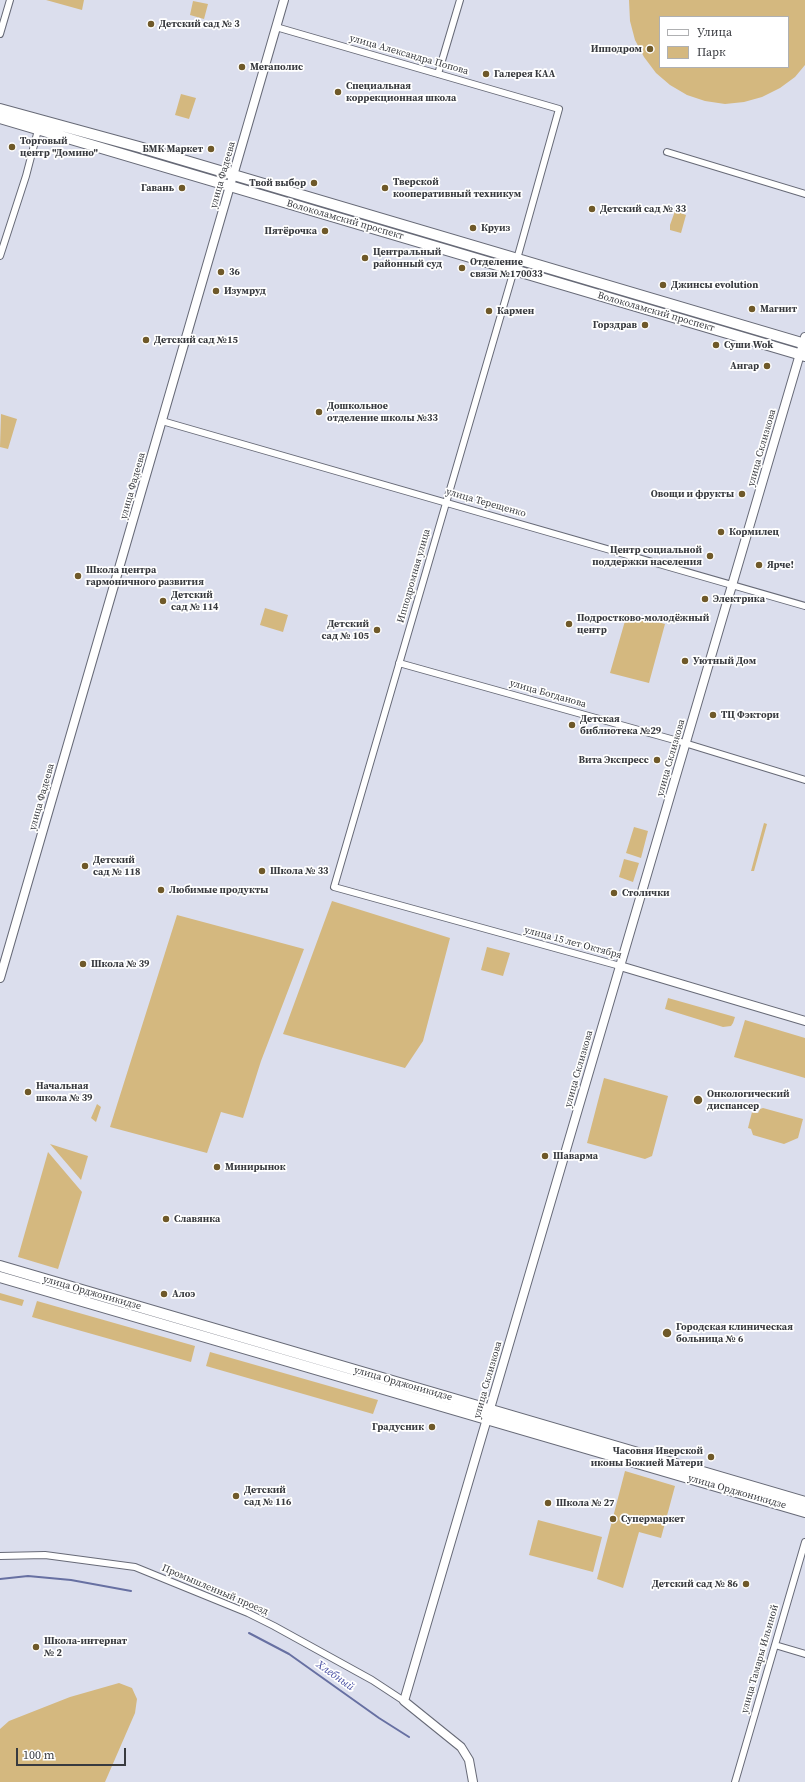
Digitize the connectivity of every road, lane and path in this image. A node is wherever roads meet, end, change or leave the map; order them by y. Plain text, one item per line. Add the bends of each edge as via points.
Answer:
1 (10, 0) edge
2 (284, 0) edge
3 (460, 0) edge
4 (276, 27) junction
5 (0, 34) edge
6 (438, 74) junction
7 (0, 109) edge
8 (0, 118) edge
9 (38, 130) junction
10 (667, 152) dead end
11 (233, 175) junction
12 (230, 186) junction
13 (805, 194) edge
14 (0, 256) edge
15 (517, 259) junction
16 (514, 270) junction
17 (804, 342) edge
18 (802, 355) edge
19 (162, 421) junction
20 (446, 502) junction
21 (732, 584) junction
22 (805, 606) edge
23 (400, 663) junction
24 (685, 744) junction
25 (805, 780) edge
26 (334, 887) joint
27 (620, 966) junction
28 (0, 978) edge
29 (805, 1021) edge
30 (0, 1266) edge
31 (0, 1277) edge
32 (58, 1284) junction
33 (45, 1290) junction
34 (488, 1414) junction
35 (805, 1502) edge
36 (805, 1512) edge
37 (805, 1542) edge
38 (0, 1556) edge
39 (775, 1645) junction
40 (805, 1654) edge
41 (404, 1701) junction
42 (473, 1782) edge
43 (734, 1782) edge

1 - 5 street
2 - 4 street, улица Фадеева
3 - 6 street
4 - 6 street, улица Александра Попова
4 - 11 street, улица Фадеева
6 - 15 street, улица Александра Попова via 559,109
7 - 11 main road, Волоколамский проспект
8 - 9 main road, Волоколамский проспект
9 - 12 main road, Волоколамский проспект
9 - 14 street
10 - 13 street
11 - 12 street, улица Фадеева
11 - 15 main road, Волоколамский проспект
12 - 16 main road, Волоколамский проспект
12 - 19 street, улица Фадеева
15 - 17 main road, Волоколамский проспект
16 - 18 main road, Волоколамский проспект
16 - 20 street, Ипподромная улица
17 - 18 street, улица Склизкова
18 - 21 street, улица Склизкова
19 - 20 street, улица Терещенко
19 - 28 street, улица Фадеева
20 - 21 street, улица Терещенко
20 - 23 street, Ипподромная улица
21 - 22 street, улица Терещенко
21 - 24 street, улица Склизкова
23 - 24 street, улица Богданова
23 - 26 street, Ипподромная улица
24 - 25 street, улица Богданова
24 - 27 street, улица Склизкова
26 - 27 street, улица 15 лет Октября
27 - 29 street, улица 15 лет Октября
27 - 34 street, улица Склизкова
30 - 32 main road, улица Орджоникидзе
31 - 33 main road, улица Орджоникидзе
32 - 33 main road via 53,1289
32 - 34 main road, улица Орджоникидзе
33 - 34 main road, улица Орджоникидзе
34 - 35 main road, улица Орджоникидзе
34 - 36 main road, улица Орджоникидзе
34 - 41 street, улица Склизкова
37 - 39 street, улица Тамары Ильиной
38 - 41 street, Промышленный проезд via 45,1555 136,1566 274,1626 372,1680
39 - 40 street
39 - 43 street, улица Тамары Ильиной
41 - 42 street via 463,1749 469,1760

